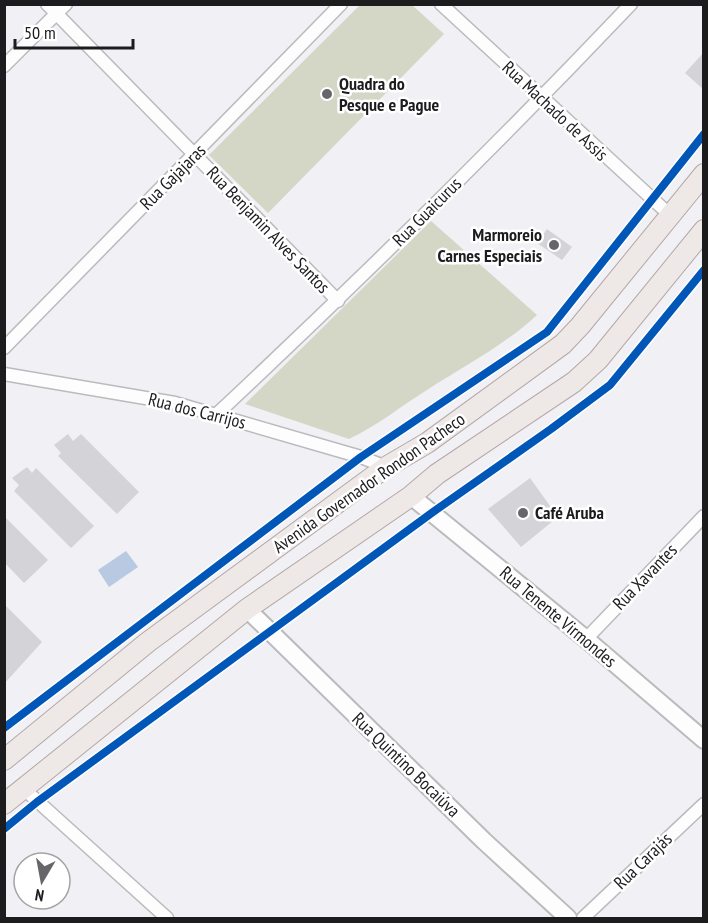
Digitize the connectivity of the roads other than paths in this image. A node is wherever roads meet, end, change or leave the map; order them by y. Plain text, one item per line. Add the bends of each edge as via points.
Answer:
1 (47, 4) edge
2 (66, 4) edge
3 (341, 4) edge
4 (441, 4) edge
5 (631, 4) edge
6 (56, 15) junction
7 (4, 66) edge
8 (542, 99) junction
9 (195, 154) junction
10 (704, 174) edge
11 (671, 216) junction
12 (700, 241) edge
13 (338, 301) junction
14 (5, 347) edge
15 (4, 374) edge
16 (217, 414) junction
17 (386, 467) junction
18 (411, 496) junction
19 (704, 516) edge
20 (247, 609) junction
21 (586, 639) junction
22 (704, 740) edge
23 (4, 760) edge
24 (24, 789) junction
25 (4, 804) edge
26 (704, 804) edge
27 (166, 918) edge
28 (568, 918) edge
29 (583, 918) edge

1 - 6 street, Rua Benjamin Alves Santos
2 - 6 street
3 - 9 street, Rua Gajajaras
4 - 8 street, Rua Machado de Assis
5 - 8 street, Rua Guaicurus
6 - 7 street
6 - 9 street, Rua Benjamin Alves Santos
8 - 11 street, Rua Machado de Assis
8 - 13 street, Rua Guaicurus
9 - 13 street, Rua Benjamin Alves Santos
9 - 14 street, Rua Gajajaras
10 - 11 main road, Avenida Governador Rondon Pacheco
11 - 17 main road, Avenida Governador Rondon Pacheco via 558,348 427,443
12 - 18 main road, Avenida Governador Rondon Pacheco via 584,373
13 - 16 street, Rua Guaicurus
15 - 16 street, Rua dos Carrijos via 175,403
16 - 17 street, Rua dos Carrijos
17 - 23 main road, Avenida Governador Rondon Pacheco via 148,642
18 - 20 main road, Avenida Governador Rondon Pacheco
18 - 21 street, Rua Tenente Virmondes
19 - 21 street, Rua Xavantes
20 - 24 main road, Avenida Governador Rondon Pacheco
20 - 28 street, Rua Quintino Bocaiúva
21 - 22 street, Rua Tenente Virmondes
24 - 25 main road, Avenida Governador Rondon Pacheco
24 - 27 street
26 - 29 street, Rua Carajás

